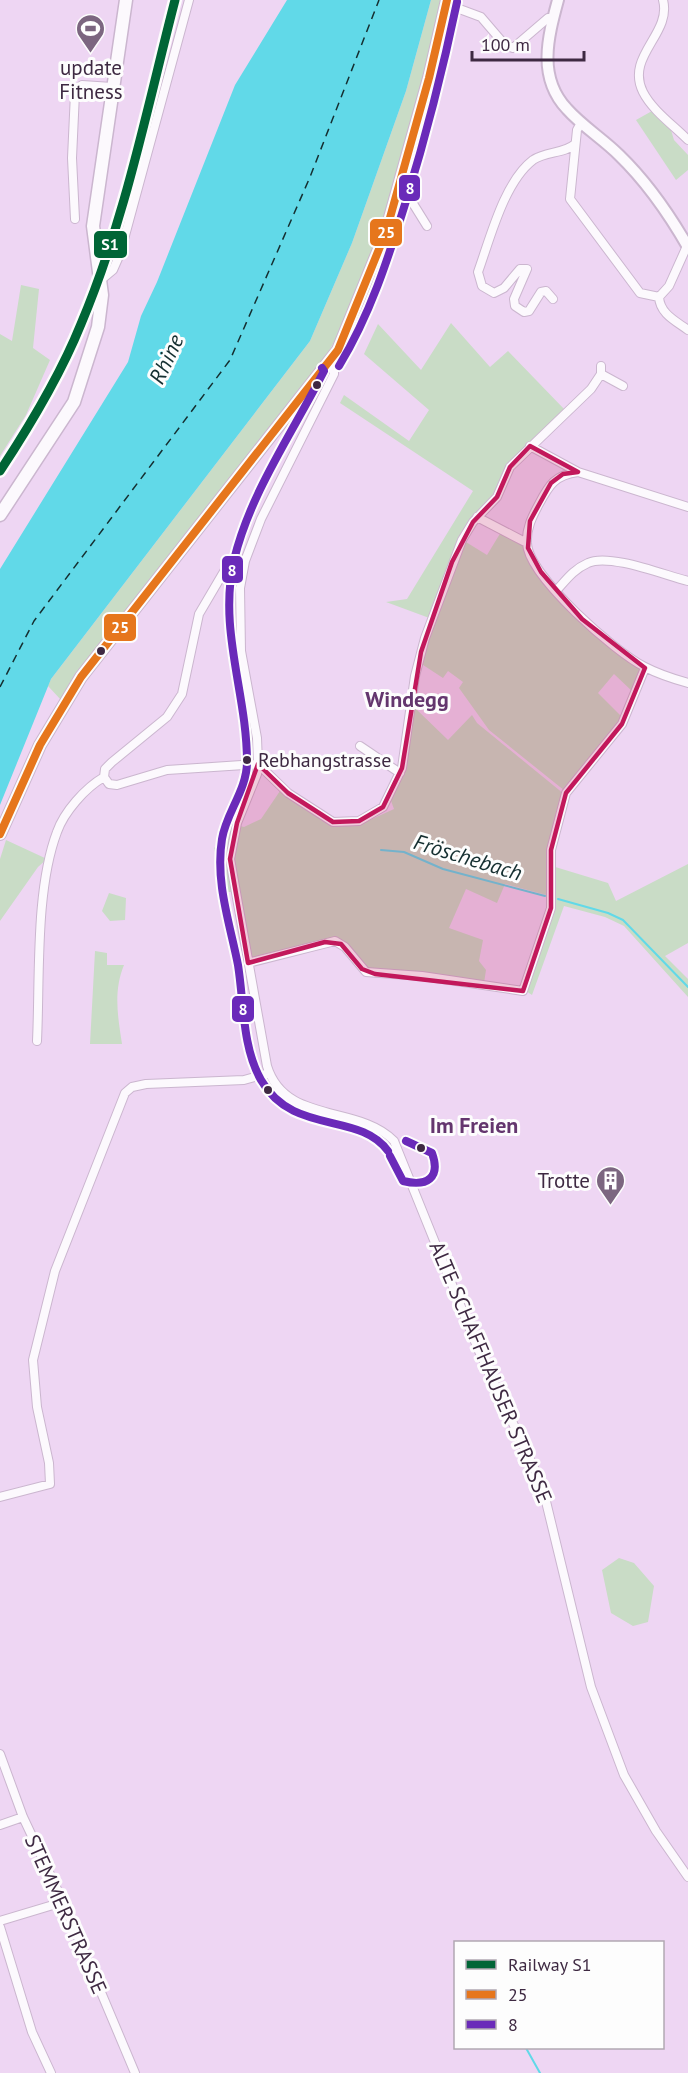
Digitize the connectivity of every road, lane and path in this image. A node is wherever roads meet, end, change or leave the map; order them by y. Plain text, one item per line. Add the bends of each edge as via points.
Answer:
1 (126, 0) edge
2 (189, 0) edge
3 (558, 0) edge
4 (663, 0) edge
5 (446, 2) edge
6 (553, 18) junction
7 (112, 87) junction
8 (581, 123) junction
9 (688, 140) edge
10 (575, 144) junction
11 (399, 187) junction
12 (75, 219) dead end
13 (427, 226) dead end
14 (688, 247) edge
15 (101, 280) junction
16 (659, 297) junction
17 (553, 299) dead end
18 (688, 330) edge
19 (330, 361) junction
20 (623, 386) dead end
21 (530, 446) junction
22 (578, 472) junction
23 (688, 507) edge
24 (0, 516) edge
25 (477, 517) junction
26 (527, 543) junction
27 (245, 561) junction
28 (688, 581) edge
29 (556, 591) junction
30 (645, 668) junction
31 (688, 683) edge
32 (360, 746) dead end
33 (258, 764) junction
34 (400, 773) junction
35 (104, 777) junction
36 (0, 834) edge
37 (248, 963) junction
38 (37, 1041) dead end
39 (269, 1073) junction
40 (0, 1497) edge
41 (0, 1754) edge
42 (23, 1817) junction
43 (0, 1825) edge
44 (688, 1877) edge
45 (63, 1902) junction
46 (0, 1922) edge
47 (0, 1927) edge
48 (51, 2073) edge
49 (135, 2073) edge

1 - 7 main road
2 - 15 street via 120,254 113,270
3 - 6 main road
4 - 9 street via 665,13 641,59 639,80 647,98
5 - 6 street via 481,17 505,45 513,48
5 - 11 main road
6 - 8 main road via 547,48 548,75 560,100
7 - 12 street via 80,86 75,93
7 - 15 main road via 93,226
8 - 10 street
8 - 14 main road via 640,177
10 - 16 street via 570,199 640,293
10 - 17 street via 570,149 536,158 514,181 478,272 482,286 494,293 504,288 520,269 527,269 514,299 515,306 524,312 529,311 541,292 546,291
11 - 13 street
11 - 19 main road via 366,284
14 - 16 street via 669,286
15 - 24 main road via 98,327 74,402
16 - 18 street via 667,315
19 - 27 street, ALTE SCHAFFHAUSER STRASSE via 334,374 261,519
19 - 36 main road via 81,677 40,745
20 - 21 street via 601,370 591,389
21 - 22 street
21 - 25 street via 510,467 497,497
22 - 23 street
22 - 26 street via 563,474 551,483 530,521
25 - 26 street
25 - 34 street via 455,555 425,638
26 - 29 street via 541,572
27 - 33 street, ALTE SCHAFFHAUSER STRASSE via 240,588 241,651
27 - 35 street via 229,564 199,614 182,694 167,717 112,762
28 - 29 street via 606,560 590,562 575,570
29 - 30 street via 582,619
30 - 31 street
30 - 37 street via 622,724 566,793 551,850 551,908 523,991 366,972 335,941
32 - 34 street
33 - 34 street via 288,794 333,822 344,823 359,821 383,807
33 - 35 street via 168,770 117,785 109,784
33 - 37 street, ALTE SCHAFFHAUSER STRASSE via 237,823 230,859
35 - 38 street via 77,801 57,830 49,858 42,914
37 - 39 street, ALTE SCHAFFHAUSER STRASSE
39 - 40 street via 244,1080 146,1084 125,1093 55,1271 33,1360 50,1484
39 - 44 street, ALTE SCHAFFHAUSER STRASSE via 285,1094 308,1109 367,1124 394,1141 478,1349 542,1485 591,1687 624,1775 656,1832
41 - 42 street, STEMMERSTRASSE
42 - 43 street
42 - 45 street, STEMMERSTRASSE
45 - 46 street
45 - 49 street, STEMMERSTRASSE
47 - 48 street via 32,2032

